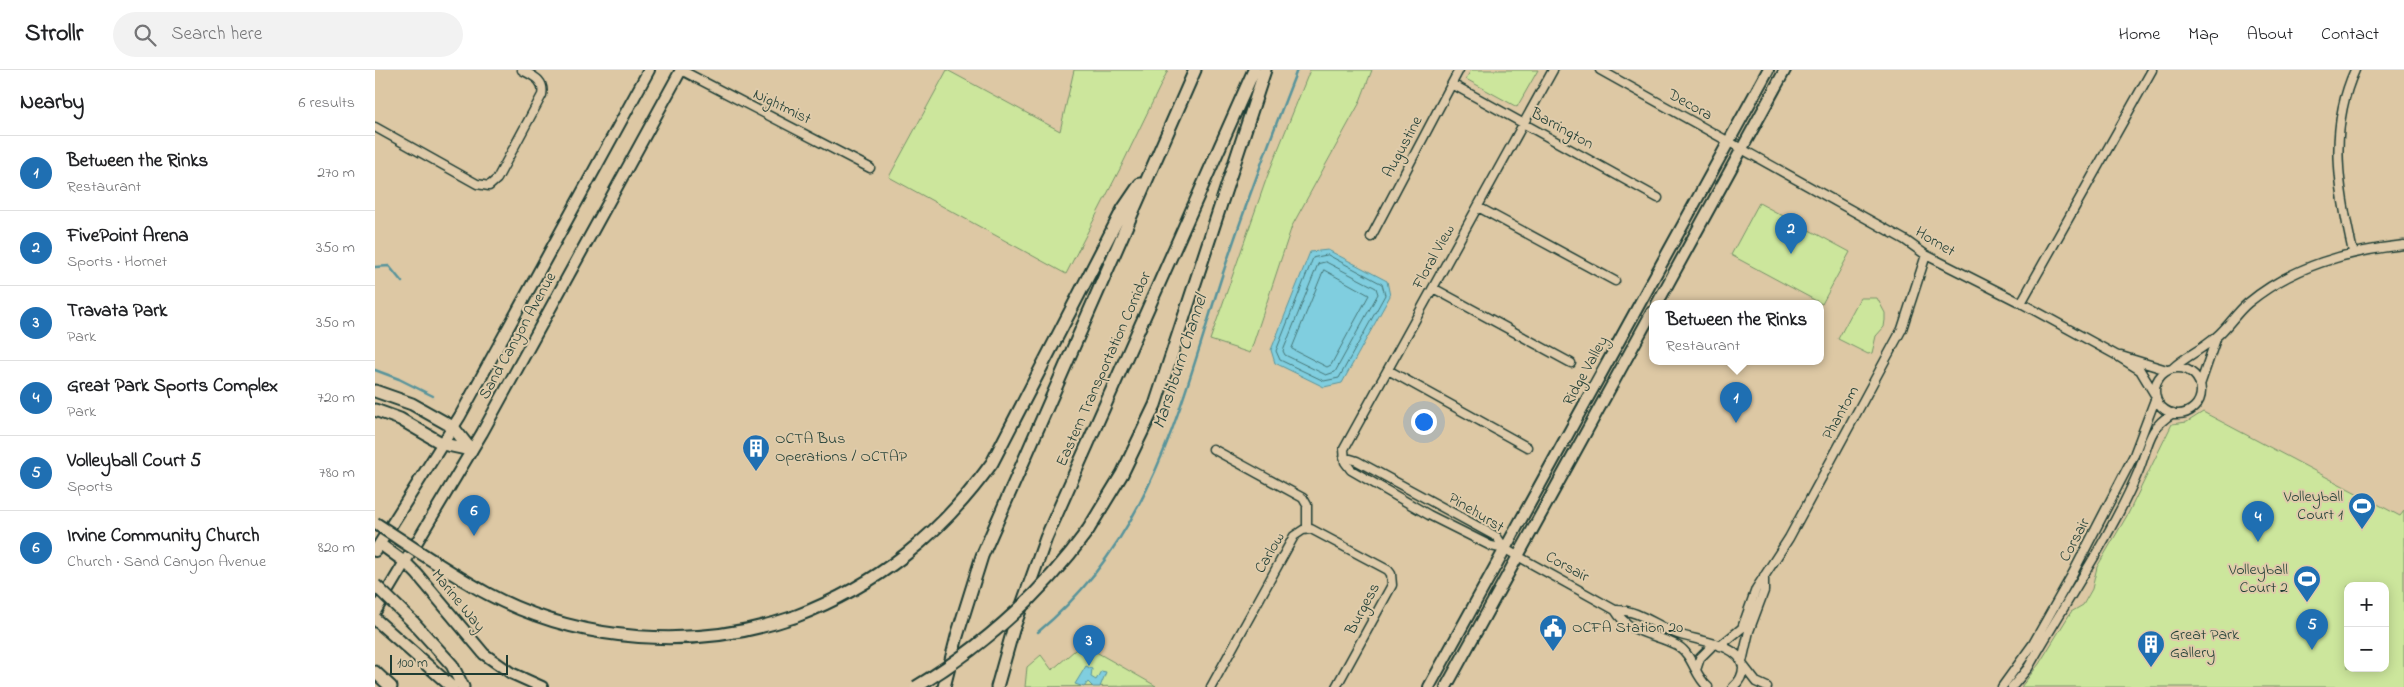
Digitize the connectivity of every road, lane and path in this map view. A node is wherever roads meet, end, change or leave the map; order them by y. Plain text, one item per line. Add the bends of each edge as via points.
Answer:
1 (522, 70) edge
2 (649, 70) edge
3 (681, 70) edge
4 (1195, 70) edge
5 (1254, 70) edge
6 (1265, 70) edge
7 (1459, 70) edge
8 (1553, 70) edge
9 (1600, 70) edge
10 (1769, 70) edge
11 (1785, 70) edge
12 (2152, 70) edge
13 (2355, 70) edge
14 (1452, 84) junction
15 (1523, 124) junction
16 (375, 127) edge
17 (1729, 142) junction
18 (1741, 149) junction
19 (1156, 160) junction
20 (870, 168) dead end
21 (1658, 198) dead end
22 (1478, 207) junction
23 (1371, 237) dead end
24 (2404, 245) edge
25 (2353, 252) junction
26 (1926, 255) junction
27 (1615, 281) dead end
28 (1433, 288) junction
29 (1659, 300) edge
30 (2021, 303) junction
31 (1649, 317) edge
32 (2217, 336) junction
33 (2116, 355) junction
34 (1571, 364) dead end
35 (2170, 369) junction
36 (1388, 370) junction
37 (2200, 385) junction
38 (375, 391) edge
39 (2156, 396) junction
40 (375, 410) edge
41 (2173, 413) junction
42 (453, 428) junction
43 (443, 444) junction
44 (1527, 447) dead end
45 (1213, 449) dead end
46 (471, 450) junction
47 (1344, 457) junction
48 (375, 523) edge
49 (1307, 529) junction
50 (378, 547) edge
51 (1505, 549) junction
52 (1518, 556) junction
53 (406, 563) junction
54 (1764, 576) junction
55 (375, 585) edge
56 (1615, 610) junction
57 (375, 612) edge
58 (375, 619) edge
59 (1717, 645) junction
60 (1742, 663) junction
61 (376, 673) edge
62 (1697, 674) junction
63 (391, 687) edge
64 (452, 687) edge
65 (463, 687) edge
66 (542, 687) edge
67 (916, 687) edge
68 (944, 687) edge
69 (997, 687) edge
70 (1211, 687) edge
71 (1337, 687) edge
72 (1429, 687) edge
73 (1445, 687) edge
74 (1697, 687) edge
75 (1708, 687) edge
76 (1733, 687) edge
77 (1767, 687) edge
78 (2002, 687) edge
79 (2012, 687) edge

1 - 16 street via 537,78 542,85 541,98 497,179 489,186 477,184
2 - 42 main road, Sand Canyon Avenue
3 - 20 street, Nightmist
3 - 46 main road, Sand Canyon Avenue
4 - 19 highway
5 - 69 highway, Eastern Transportation Corridor via 1046,538 1013,630
6 - 67 highway, bridge via 1155,405 1131,457 1088,530 1050,579 962,658
7 - 14 street, Augustine
8 - 15 street, Floral View
9 - 17 street, Decora
10 - 17 main road, Ridge Valley
11 - 18 main road
12 - 30 street
13 - 25 street via 2339,126 2337,157 2339,185
14 - 15 street, Barrington
14 - 23 street, Augustine
15 - 21 street, Barrington
15 - 22 street, Floral View
17 - 18 street, Decora
17 - 51 main road, Ridge Valley
18 - 26 street, Hornet via 1905,240
18 - 29 main road
19 - 48 highway, bridge via 1123,209 992,463 971,492 920,544 885,571 846,594 794,617 739,631 686,637 647,637 581,628 524,610 488,594
19 - 68 highway via 982,556
22 - 27 street
22 - 28 street, Floral View
24 - 25 street
25 - 32 street via 2310,266 2270,286 2247,304
26 - 30 street, Hornet
26 - 54 street, Phantom via 1902,329 1789,538
28 - 34 street
28 - 36 street, Floral View
30 - 33 street, Hornet
31 - 52 main road, Ridge Valley
32 - 35 street
32 - 37 street
33 - 35 street, Hornet
33 - 39 street, Hornet via 2140,370
35 - 37 street via 2180,368 2193,373
35 - 39 street via 2158,378
36 - 44 street
36 - 47 street, Floral View via 1344,449
37 - 41 street via 2199,398 2192,409
38 - 42 highway via 412,404
39 - 41 street via 2161,407
39 - 78 street, Corsair via 2134,455 2073,573 2033,644
40 - 43 highway via 399,419
41 - 79 street, Corsair via 2154,428 2138,471 2109,529 2028,668
42 - 43 main road, Sand Canyon Avenue
42 - 46 highway
43 - 46 highway
43 - 50 main road, Sand Canyon Avenue
45 - 49 street, Carlow via 1303,498 1307,505
46 - 53 main road, Sand Canyon Avenue
47 - 51 street, Pinehurst via 1357,461 1497,538
47 - 51 street, Pinehurst via 1351,470 1429,515 1491,546
49 - 70 street, Carlow via 1294,536
49 - 71 street, Burgess via 1388,570 1392,579 1392,585
50 - 53 main road, Marine Way
51 - 52 street, Corsair
51 - 72 main road, Ridge Valley
52 - 56 street, Corsair
52 - 73 main road, Ridge Valley
53 - 57 main road, Sand Canyon Avenue
53 - 66 main road, Marine Way via 484,654 511,673
54 - 59 street, Phantom via 1742,628
54 - 60 street, Phantom via 1764,591 1749,631
55 - 65 highway, bridge via 453,665
56 - 59 street, Corsair via 1629,609 1675,633
56 - 62 street, Corsair via 1622,622 1677,646 1687,655
58 - 64 highway
59 - 60 street, Corsair via 1735,652
59 - 62 street, Phantom via 1705,651 1700,658
60 - 76 street, Phantom via 1741,678
60 - 77 street via 1756,682
61 - 63 highway
62 - 74 street
62 - 75 street, Corsair

